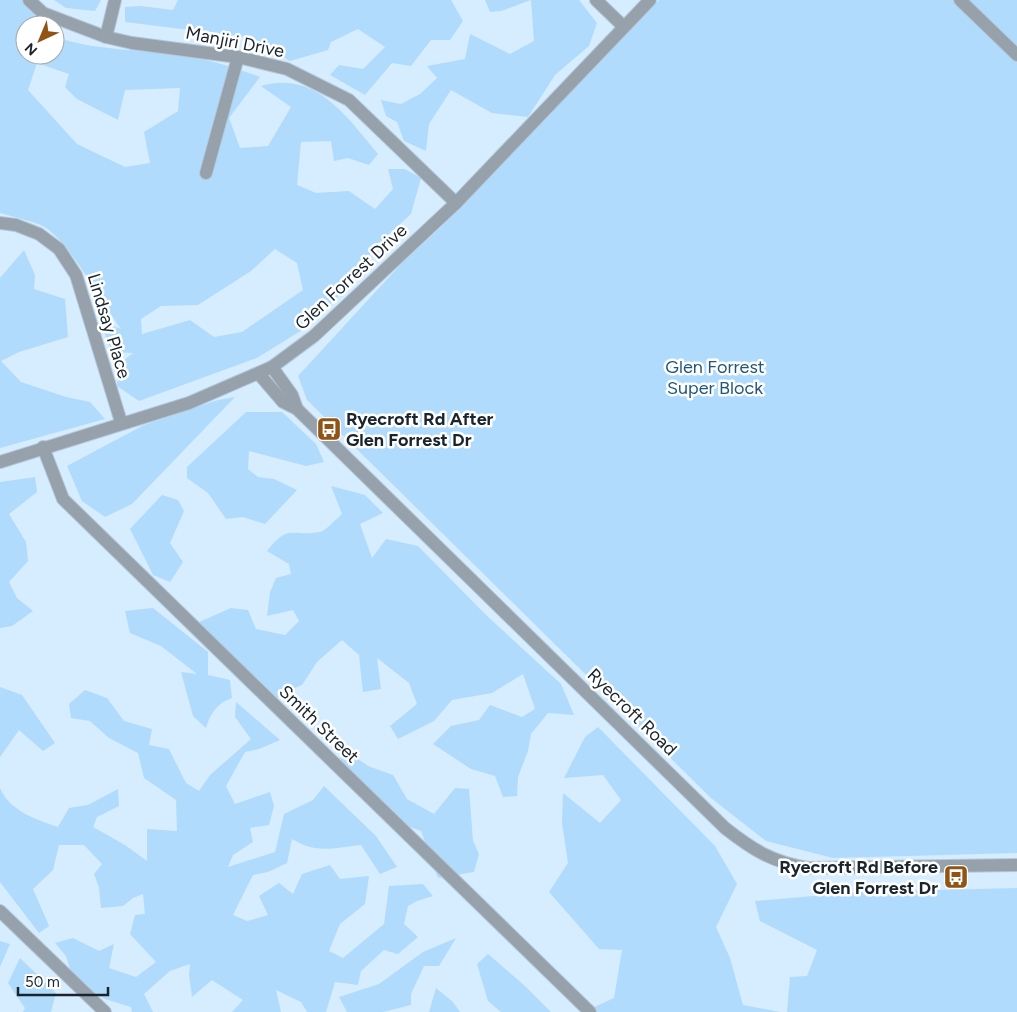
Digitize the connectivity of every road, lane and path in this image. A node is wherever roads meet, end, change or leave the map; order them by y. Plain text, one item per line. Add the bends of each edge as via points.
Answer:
1 (29, 0) edge
2 (115, 0) edge
3 (596, 0) edge
4 (650, 0) edge
5 (960, 0) edge
6 (624, 28) junction
7 (106, 37) junction
8 (1017, 55) edge
9 (238, 57) junction
10 (206, 173) dead end
11 (456, 202) junction
12 (0, 224) edge
13 (272, 367) junction
14 (260, 374) junction
15 (297, 409) junction
16 (121, 422) junction
17 (43, 447) junction
18 (0, 462) edge
19 (1017, 865) edge
20 (0, 910) edge
21 (105, 1012) edge
22 (590, 1012) edge

1 - 7 street, Manjiri Drive via 43,13
2 - 7 street
3 - 6 street
4 - 6 street, Glen Forrest Drive
5 - 8 street
6 - 11 street, Glen Forrest Drive
7 - 9 street, Manjiri Drive
9 - 10 street
9 - 11 street, Manjiri Drive via 287,69 349,100
11 - 13 street, Glen Forrest Drive via 314,336
12 - 16 street, Lindsay Place via 16,225 39,234 59,249 76,275
13 - 14 street, Glen Forrest Drive
13 - 15 street, Ryecroft Road via 292,395
14 - 15 street, Ryecroft Road via 283,402
14 - 16 street, Glen Forrest Drive via 189,403
15 - 19 street, Ryecroft Road via 725,828 748,846 785,864 808,868
16 - 17 street, Glen Forrest Drive
17 - 18 street, Glen Forrest Drive
17 - 22 street, Smith Street via 63,499
20 - 21 street

